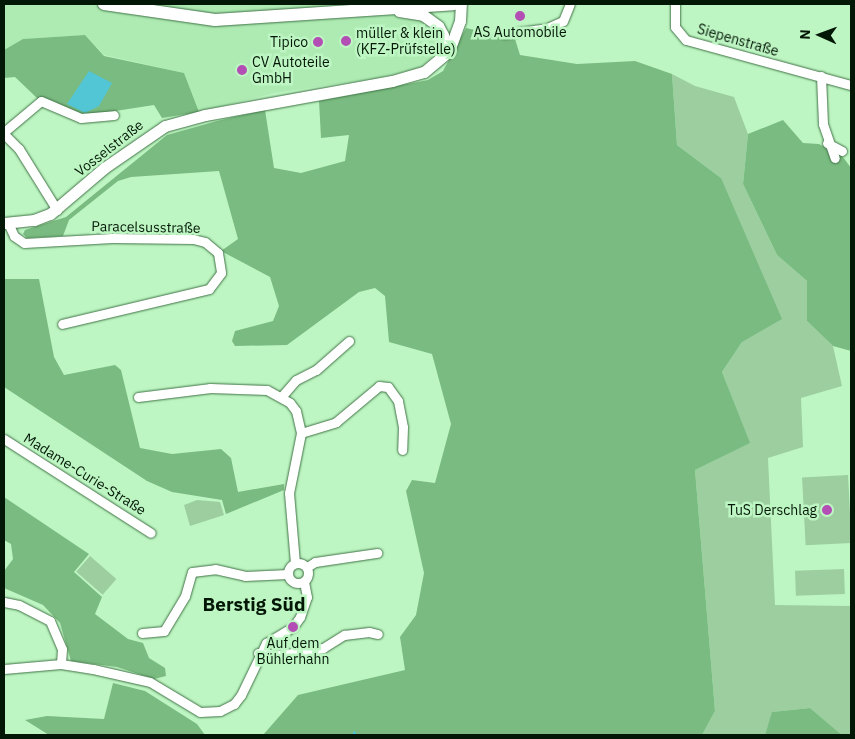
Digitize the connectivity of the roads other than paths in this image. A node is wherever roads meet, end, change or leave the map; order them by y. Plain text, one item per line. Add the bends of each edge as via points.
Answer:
1 (104, 4) edge
2 (453, 4) edge
3 (461, 4) edge
4 (570, 4) edge
5 (675, 4) edge
6 (385, 9) junction
7 (504, 34) dead end
8 (439, 62) junction
9 (822, 76) junction
10 (851, 85) edge
11 (114, 115) dead end
12 (4, 133) edge
13 (827, 143) junction
14 (842, 151) dead end
15 (834, 158) dead end
16 (57, 210) junction
17 (6, 223) edge
18 (62, 324) dead end
19 (349, 341) dead end
20 (282, 396) junction
21 (138, 397) dead end
22 (301, 433) junction
23 (4, 439) edge
24 (402, 450) dead end
25 (151, 533) dead end
26 (377, 553) dead end
27 (295, 562) junction
28 (307, 567) junction
29 (288, 574) junction
30 (304, 581) junction
31 (4, 602) edge
32 (142, 633) dead end
33 (378, 634) dead end
34 (258, 653) junction
35 (61, 664) junction
36 (4, 669) edge

1 - 6 main road via 215,20
2 - 6 main road
3 - 8 street, Vosselstraße via 454,40
4 - 7 street via 563,21 547,28
5 - 9 street, Siepenstraße via 675,27 686,40
6 - 8 street via 423,15 433,20 443,35
8 - 16 street, Vosselstraße via 411,77 256,104 165,126 104,168
9 - 10 street, Siepenstraße
9 - 13 street via 823,124
11 - 12 street via 81,118 41,101 33,104
12 - 16 street via 19,149
13 - 14 street
13 - 15 street
16 - 17 street, Vosselstraße via 34,220
17 - 18 street, Paracelsusstraße via 14,236 24,243 112,238 193,239 206,242 218,253 221,274 209,289
19 - 20 street via 316,370 296,380
20 - 21 street via 267,390 210,388
20 - 22 street via 296,411
22 - 24 street via 336,422 379,386 388,387 398,402 403,427
22 - 27 street via 289,493
23 - 25 street, Madame-Curie-Straße
26 - 28 street via 316,562
27 - 28 street
27 - 29 street
28 - 30 street via 308,576
29 - 30 street via 294,582
29 - 32 street via 245,576 215,569 192,572 185,596 164,631
30 - 34 street via 307,597 300,617 293,627 266,643
31 - 35 street via 19,605 50,621 62,650
33 - 34 street via 344,635 323,648 280,655
34 - 35 street via 240,695 234,704 220,711 200,712 150,682
35 - 36 street

